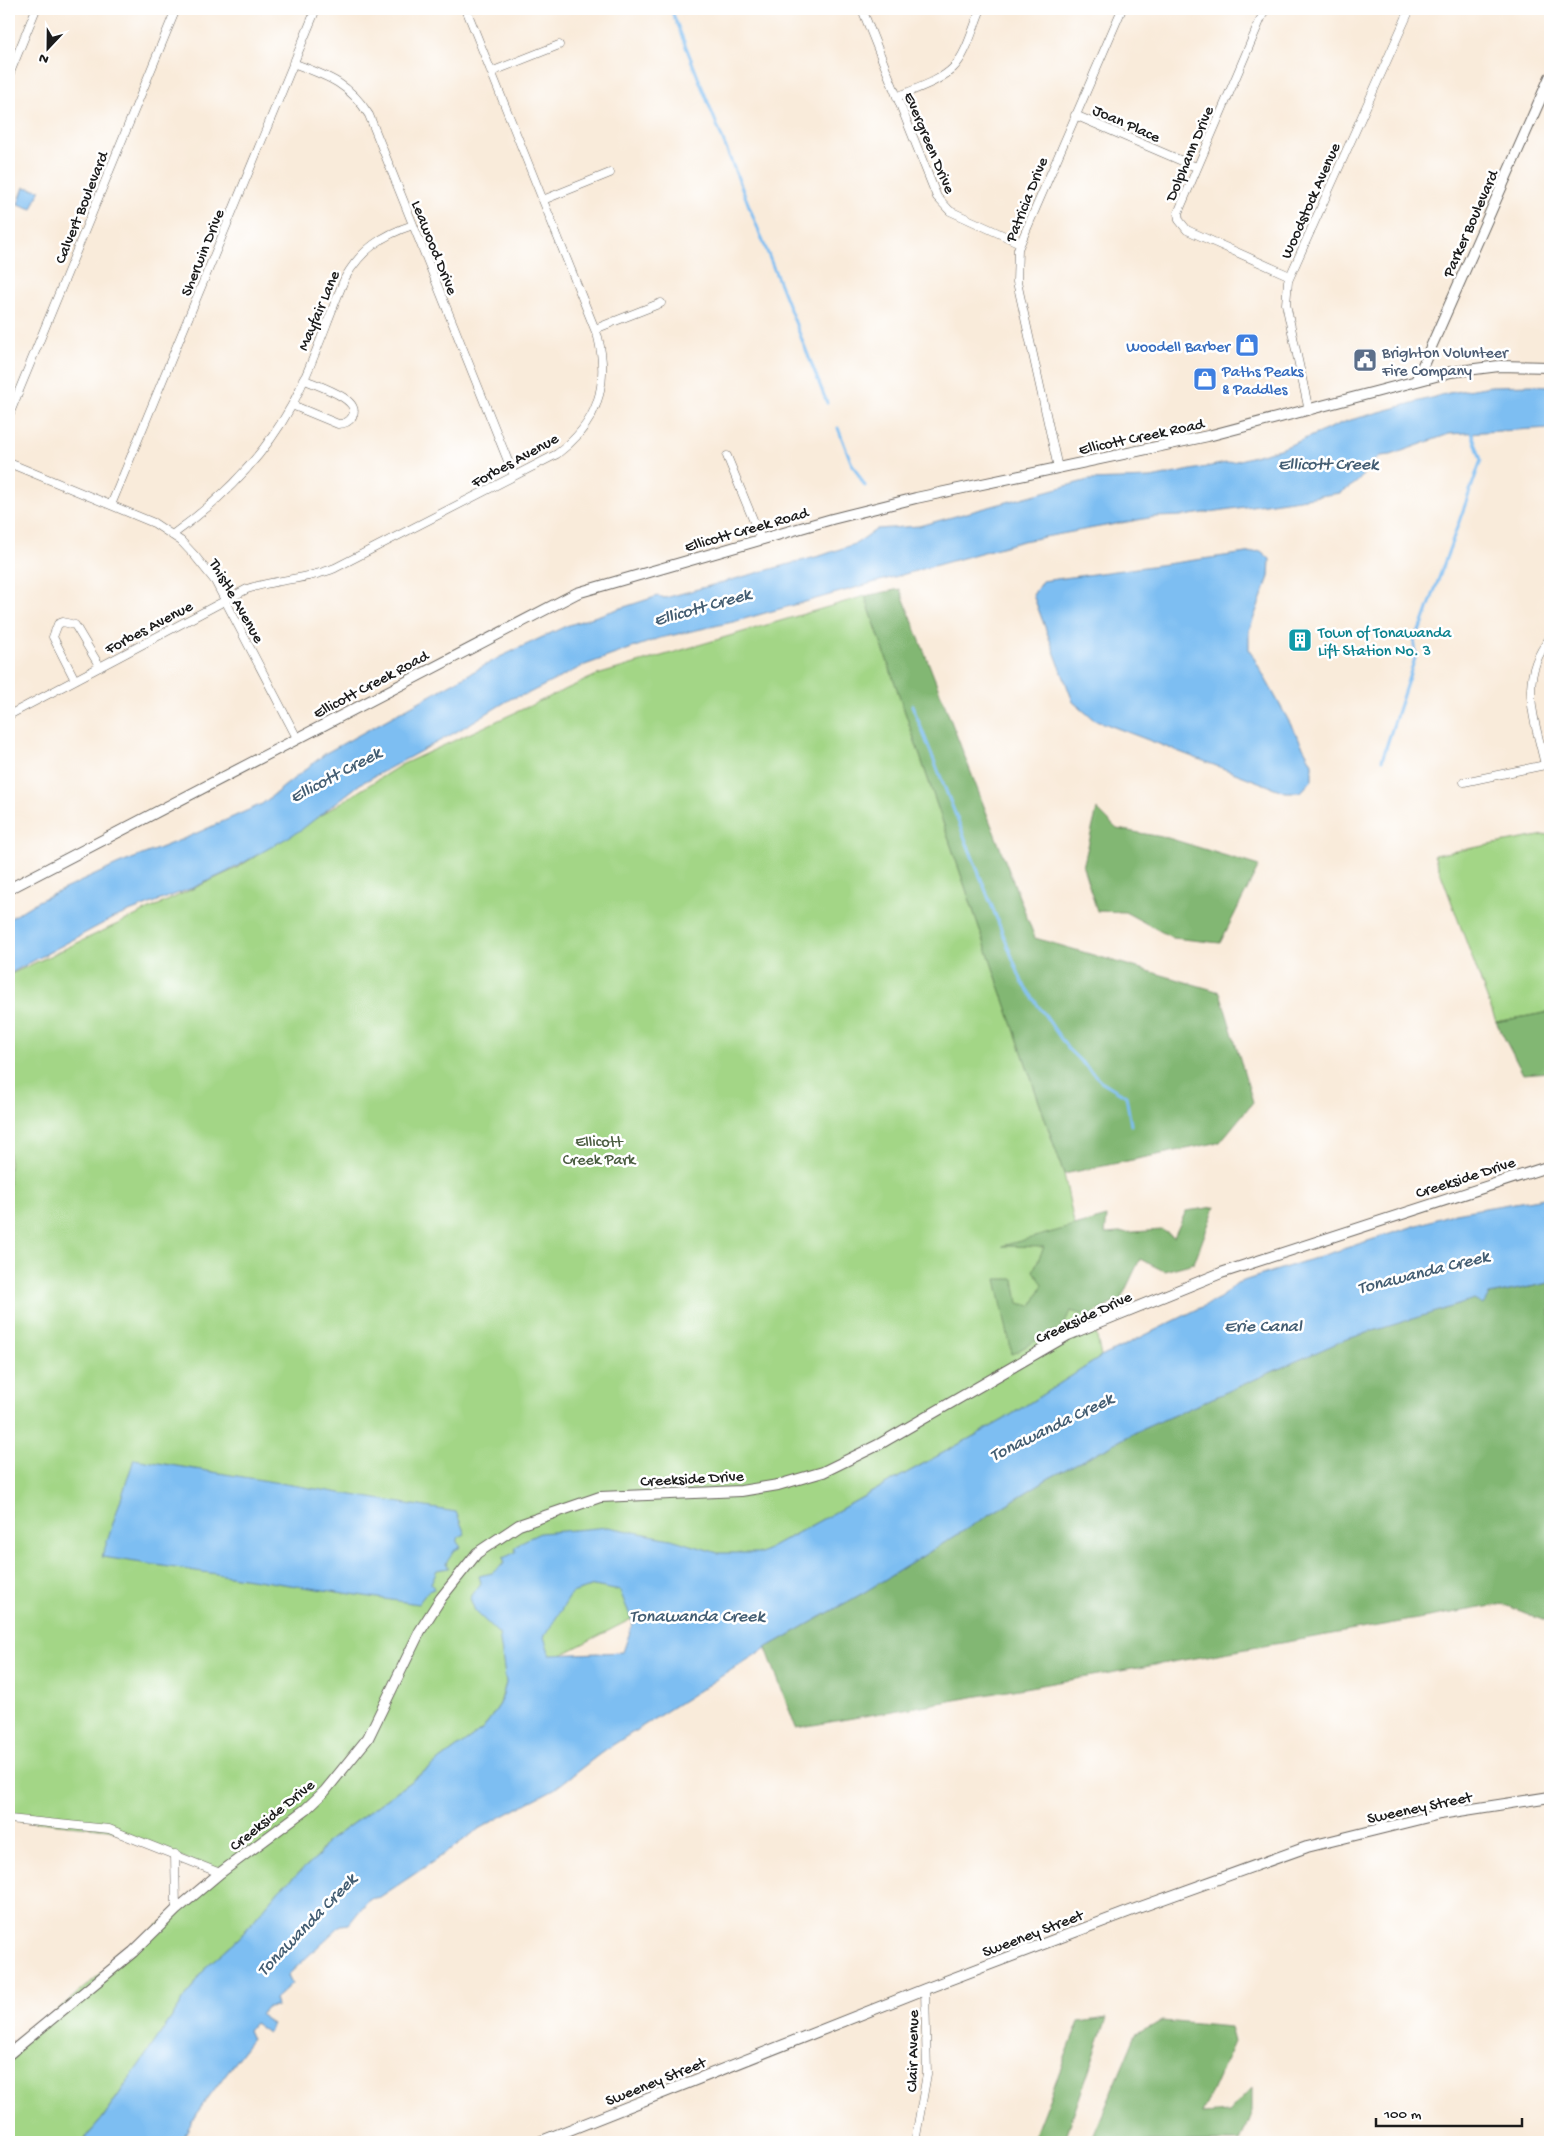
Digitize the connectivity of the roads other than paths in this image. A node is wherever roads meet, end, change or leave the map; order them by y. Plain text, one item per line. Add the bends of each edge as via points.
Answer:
1 (36, 9) edge
2 (176, 9) edge
3 (316, 9) edge
4 (466, 9) edge
5 (862, 9) edge
6 (982, 9) edge
7 (1122, 9) edge
8 (1265, 9) edge
9 (1410, 9) edge
10 (559, 45) dead end
11 (294, 63) junction
12 (491, 72) junction
13 (9, 74) edge
14 (1550, 77) edge
15 (897, 96) junction
16 (1075, 115) junction
17 (1196, 167) junction
18 (610, 173) dead end
19 (543, 200) junction
20 (413, 225) junction
21 (1020, 243) junction
22 (1290, 276) junction
23 (661, 304) dead end
24 (595, 329) junction
25 (1550, 367) edge
26 (303, 379) junction
27 (1416, 381) junction
28 (292, 405) junction
29 (1309, 411) junction
30 (9, 415) edge
31 (727, 456) dead end
32 (9, 463) edge
33 (1058, 468) junction
34 (514, 476) junction
35 (111, 506) junction
36 (172, 535) junction
37 (761, 539) junction
38 (226, 600) junction
39 (1550, 638) edge
40 (100, 667) junction
41 (75, 680) junction
42 (9, 715) edge
43 (297, 738) junction
44 (1548, 765) edge
45 (1464, 782) dead end
46 (9, 890) edge
47 (1550, 1166) edge
48 (1550, 1796) edge
49 (9, 1819) edge
50 (175, 1854) junction
51 (220, 1873) junction
52 (176, 1910) junction
53 (925, 1989) junction
54 (9, 2054) edge
55 (539, 2142) edge
56 (914, 2142) edge

1 - 13 street
2 - 30 street, Calvert Boulevard
3 - 11 street, Sherwin Drive
4 - 12 street, Forbes Avenue
5 - 15 street, Evergreen Drive
6 - 15 street via 952,69
7 - 16 street, Patricia Drive
8 - 17 street, Dolphann Drive
9 - 22 street, Woodstock Avenue
10 - 12 street
11 - 20 street, Leawood Drive via 344,85 362,104
11 - 35 street, Sherwin Drive
12 - 19 street, Forbes Avenue
14 - 27 street, Parker Boulevard
15 - 21 street, Evergreen Drive via 943,205
16 - 17 street, Joan Place
16 - 21 street, Patricia Drive
17 - 22 street, Dolphann Drive via 1179,206 1182,226
18 - 19 street
19 - 24 street, Forbes Avenue
20 - 26 street, Mayfair Lane via 380,239 353,264 344,278
20 - 34 street, Leawood Drive
21 - 33 street, Patricia Drive via 1017,282
22 - 29 street, Woodstock Avenue via 1286,304
23 - 24 street
24 - 34 street, Forbes Avenue via 603,369 602,386 593,413 568,446
25 - 27 street, Ellicott Creek Road via 1476,368
26 - 28 street, Mayfair Lane
26 - 28 street via 347,398 354,415 349,421 338,424
27 - 29 street, Ellicott Creek Road
28 - 36 street, Mayfair Lane via 245,472 211,506
29 - 33 street, Ellicott Creek Road
31 - 37 street
32 - 35 street, Thistle Avenue
33 - 37 street, Ellicott Creek Road via 916,498
34 - 38 street, Forbes Avenue via 335,568 306,577 265,583
35 - 36 street, Thistle Avenue
36 - 38 street, Thistle Avenue via 203,564
37 - 43 street, Ellicott Creek Road via 577,593
38 - 40 street, Forbes Avenue
38 - 43 street, Thistle Avenue
39 - 44 street via 1537,659 1530,683 1530,697
40 - 41 street, Forbes Avenue
40 - 41 street, Forbes Avenue via 75,624 58,624 53,637
41 - 42 street, Forbes Avenue
43 - 46 street, Ellicott Creek Road
44 - 45 street
47 - 51 street, Creekside Drive via 1221,1272 1068,1336 878,1445 823,1472 778,1485 741,1491 600,1497 518,1525 477,1554 441,1598 420,1631 368,1738 347,1765 306,1808
48 - 53 street, Sweeney Street via 1440,1814 1307,1847
49 - 50 street via 109,1829
50 - 51 street
50 - 52 street
51 - 52 street, Creekside Drive
52 - 54 street, Creekside Drive via 133,1952
53 - 55 street, Sweeney Street
53 - 56 street, Clair Avenue via 927,2074

